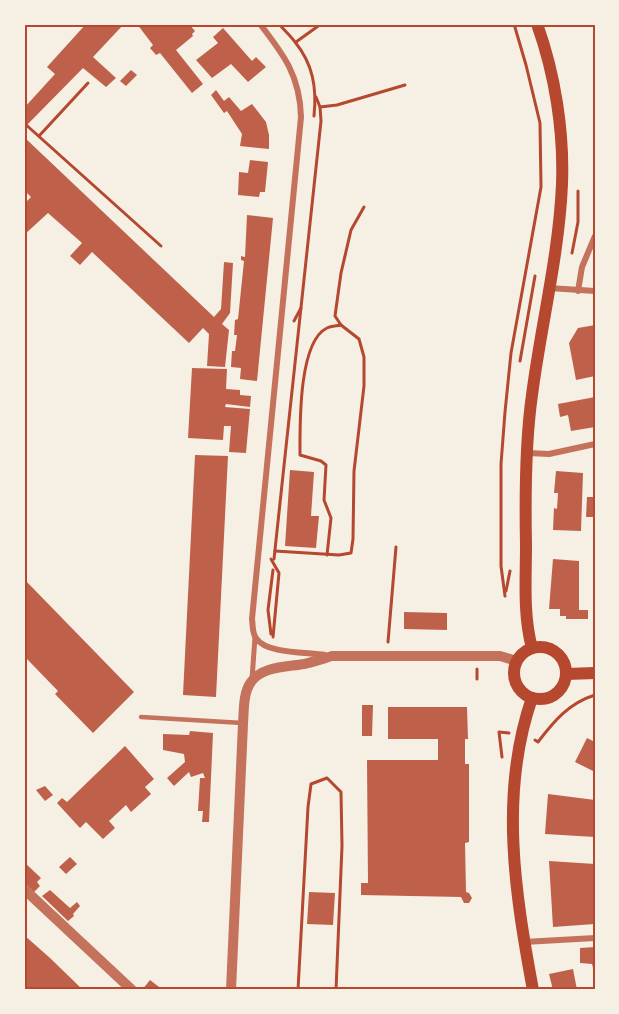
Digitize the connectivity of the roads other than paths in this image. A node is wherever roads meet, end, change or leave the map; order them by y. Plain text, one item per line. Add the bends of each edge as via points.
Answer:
1 (260, 24) edge
2 (537, 24) edge
3 (595, 236) edge
4 (549, 288) junction
5 (578, 291) junction
6 (595, 291) edge
7 (595, 444) edge
8 (528, 453) junction
9 (255, 637) junction
10 (532, 648) junction
11 (332, 656) junction
12 (517, 661) junction
13 (595, 673) edge
14 (566, 674) junction
15 (252, 681) junction
16 (532, 698) junction
17 (141, 717) dead end
18 (243, 723) junction
19 (24, 889) edge
20 (595, 938) edge
21 (524, 942) junction
22 (132, 990) edge
23 (231, 990) edge
24 (533, 990) edge

1 - 9 street via 283,53 296,79 301,117 258,549 252,619
2 - 4 main road via 556,99 562,146 559,220
3 - 5 street via 582,267
4 - 5 street
4 - 8 main road via 532,393
5 - 6 street
7 - 8 street via 549,454
8 - 10 main road via 526,596
9 - 11 street via 272,649
9 - 15 street
10 - 12 main road
10 - 14 main road via 555,652
11 - 12 street via 500,656
11 - 15 street via 270,669
12 - 16 main road via 516,683
13 - 14 main road
14 - 16 main road via 555,694
15 - 18 street via 245,699
16 - 21 main road via 521,734 513,791 513,845
17 - 18 lane
18 - 23 street
19 - 22 street
20 - 21 street
21 - 24 main road

